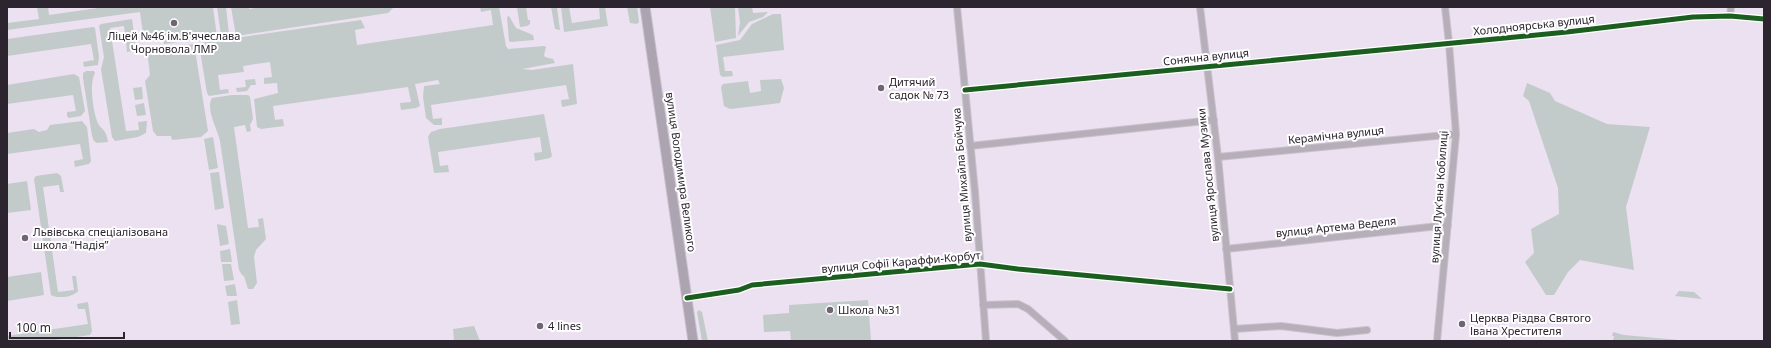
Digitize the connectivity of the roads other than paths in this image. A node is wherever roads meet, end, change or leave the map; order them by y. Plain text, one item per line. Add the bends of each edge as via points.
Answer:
1 (645, 7) edge
2 (957, 7) edge
3 (1200, 7) edge
4 (1445, 7) edge
5 (1731, 7) edge
6 (1730, 16) junction
7 (1764, 19) edge
8 (1450, 43) junction
9 (1206, 66) junction
10 (965, 90) junction
11 (1214, 120) junction
12 (1456, 134) junction
13 (970, 146) junction
14 (1218, 157) junction
15 (1448, 225) junction
16 (1226, 249) junction
17 (980, 264) junction
18 (1230, 289) junction
19 (687, 298) junction
20 (984, 305) junction
21 (1234, 329) junction
22 (1366, 330) dead end
23 (693, 341) edge
24 (986, 341) edge
25 (1065, 341) edge
26 (1235, 341) edge
27 (1437, 341) edge

1 - 19 main road, вулиця Володимира Великого
2 - 10 street, вулиця Михайла Бойчука
3 - 9 street, вулиця Ярослава Музики
4 - 8 street, вулиця Лукʼяна Кобилиці
5 - 6 street
6 - 7 street, Холодноярська вулиця
6 - 8 street, Холодноярська вулиця via 1693,17
8 - 9 street, Сонячна вулиця
8 - 12 street, вулиця Лукʼяна Кобилиці
9 - 10 street, Сонячна вулиця
9 - 11 street, вулиця Ярослава Музики
10 - 13 street, вулиця Михайла Бойчука
11 - 13 street
11 - 14 street, вулиця Ярослава Музики
12 - 14 street, Керамічна вулиця
12 - 15 street, вулиця Лукʼяна Кобилиці
13 - 17 street, вулиця Михайла Бойчука
14 - 16 street, вулиця Ярослава Музики
15 - 16 street, вулиця Артема Веделя
15 - 27 street, вулиця Лукʼяна Кобилиці
16 - 18 street, вулиця Ярослава Музики
17 - 18 street, вулиця Софії Караффи-Корбут
17 - 19 street, вулиця Софії Караффи-Корбут via 752,285 740,290
17 - 20 street, вулиця Михайла Бойчука
18 - 21 street, вулиця Ярослава Музики
19 - 23 main road, вулиця Володимира Великого
20 - 24 street, вулиця Михайла Бойчука
20 - 25 street via 1018,304 1028,309
21 - 22 street via 1281,326 1337,333
21 - 26 street, вулиця Ярослава Музики

